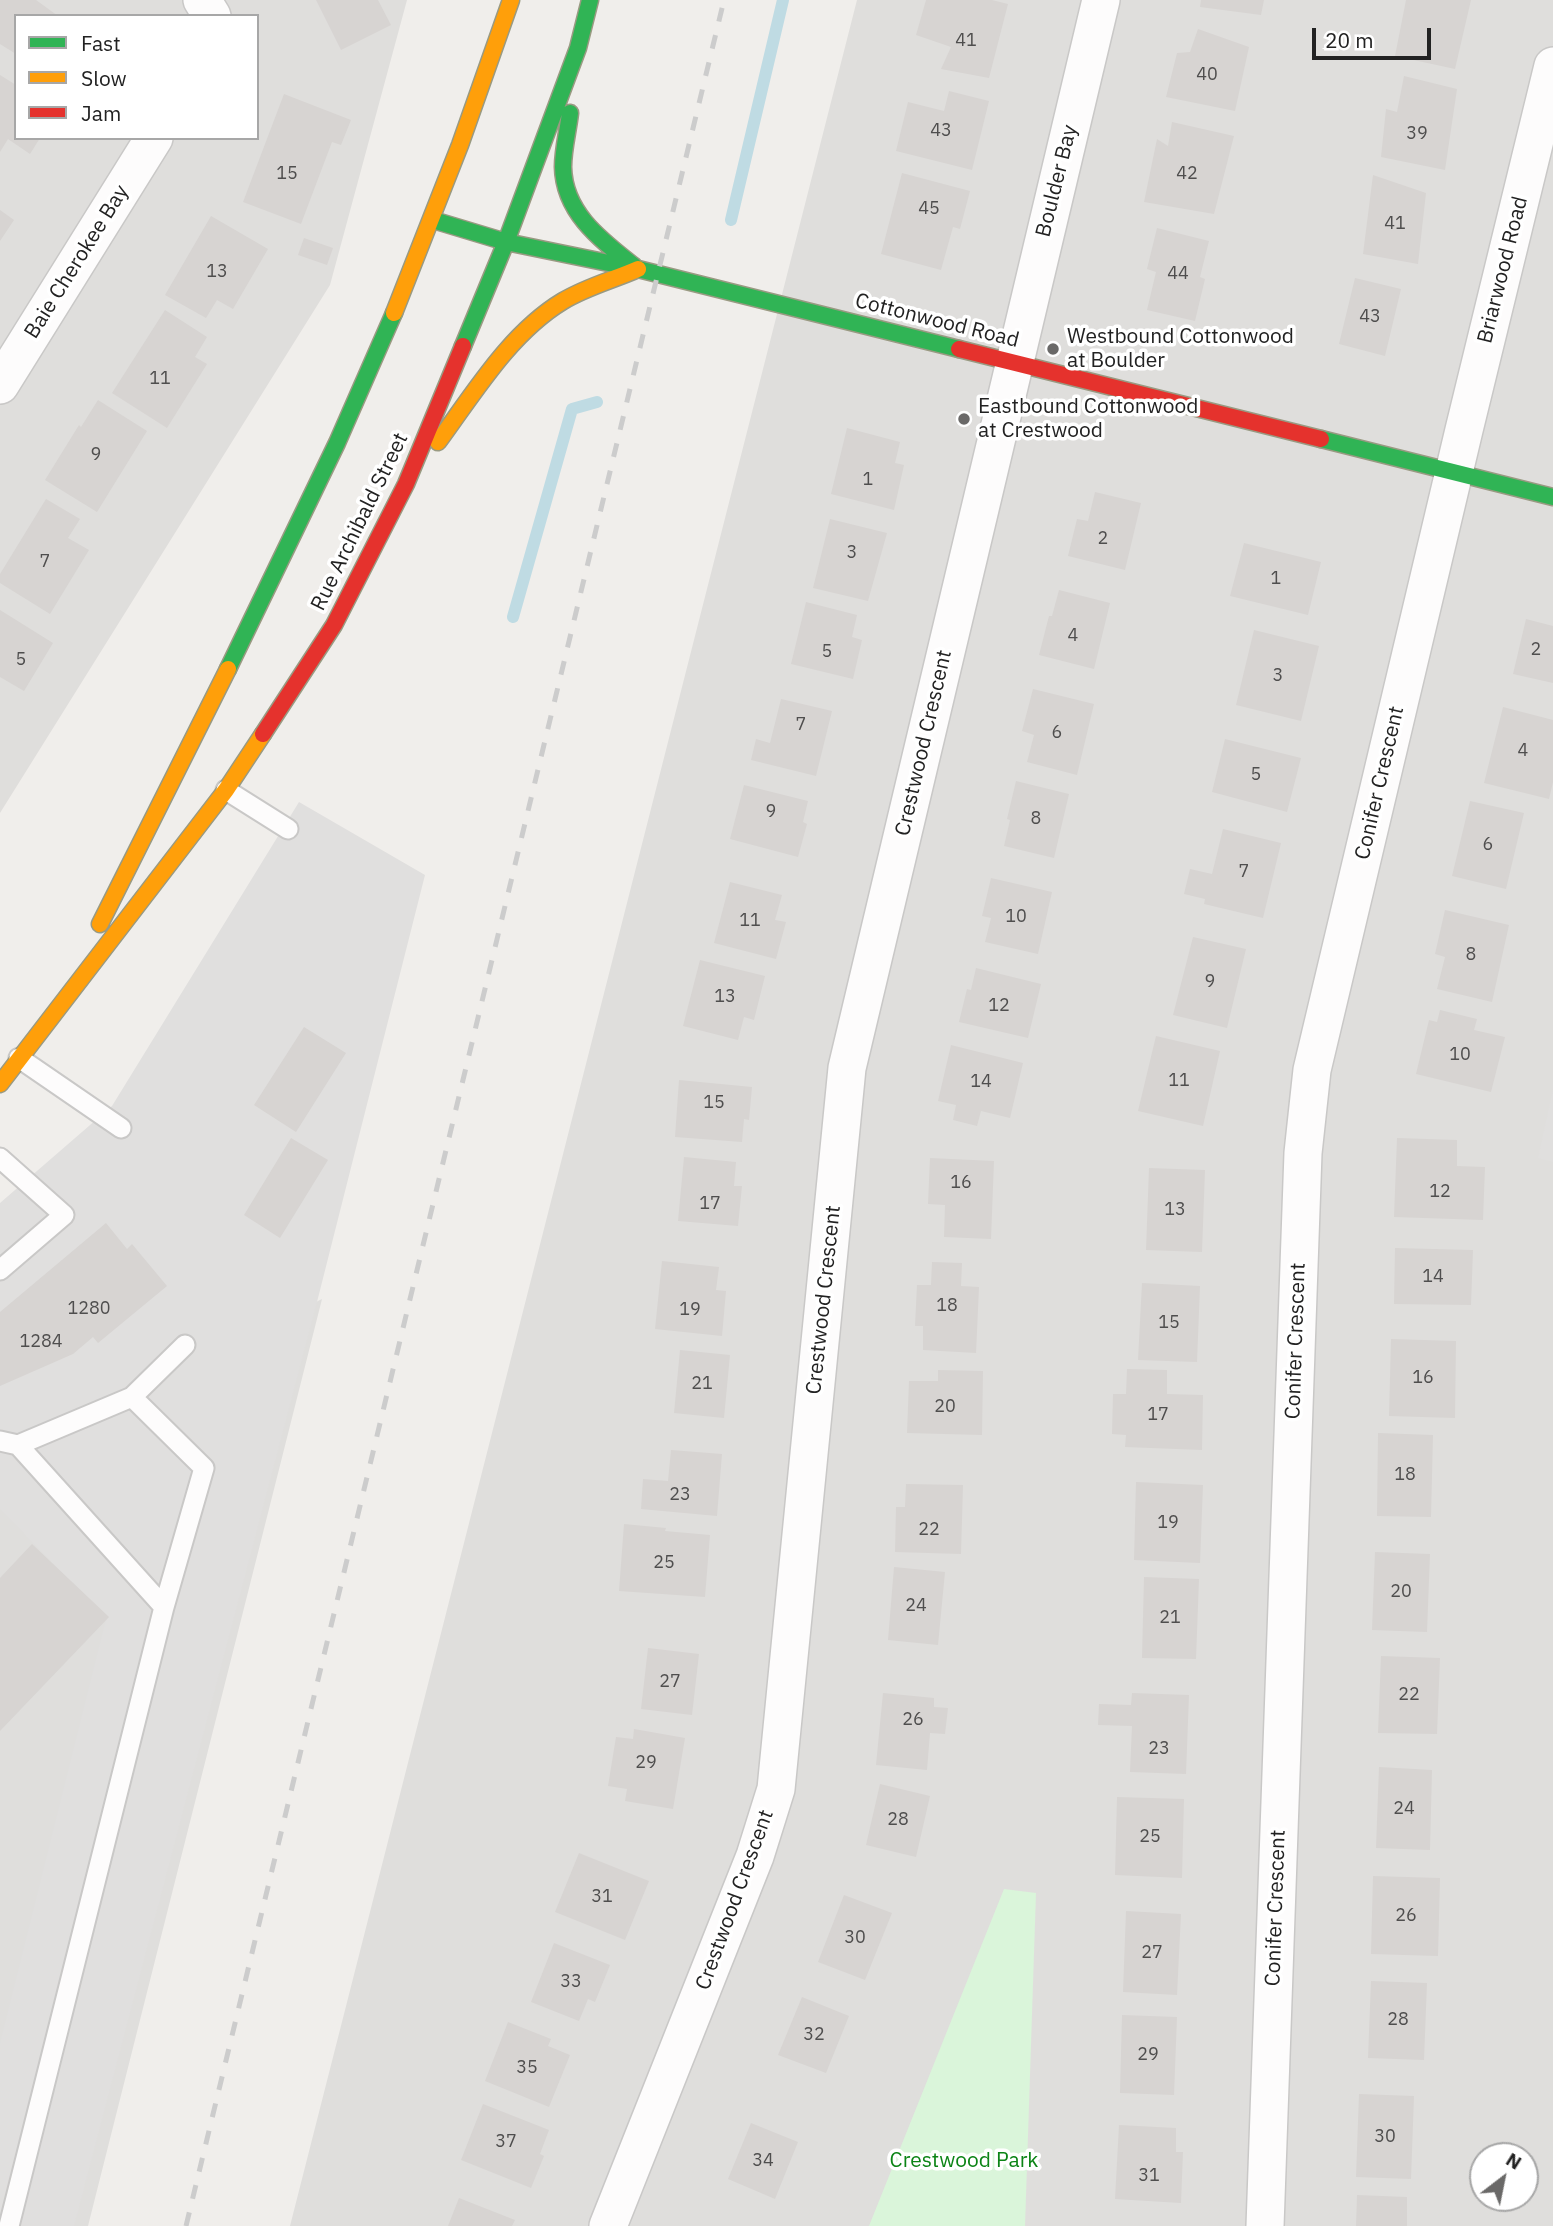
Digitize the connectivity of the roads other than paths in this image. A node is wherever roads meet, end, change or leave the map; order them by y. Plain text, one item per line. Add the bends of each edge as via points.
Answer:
1 (511, 0) edge
2 (590, 0) edge
3 (1101, 0) edge
4 (578, 48) junction
5 (1553, 66) edge
6 (153, 140) edge
7 (433, 220) junction
8 (506, 242) junction
9 (638, 269) junction
10 (1014, 362) junction
11 (0, 385) edge
12 (1454, 473) junction
13 (406, 484) junction
14 (1553, 497) edge
15 (226, 790) junction
16 (288, 829) dead end
17 (60, 1004) junction
18 (19, 1058) junction
19 (0, 1084) edge
20 (121, 1128) dead end
21 (0, 1158) edge
22 (0, 1270) edge
23 (185, 1345) dead end
24 (132, 1397) junction
25 (9, 1443) edge
26 (164, 1607) junction
27 (9, 2226) edge
28 (608, 2226) edge
29 (1265, 2226) edge

1 - 7 main road, Rue Archibald Street
2 - 4 main road, Rue Archibald Street
3 - 10 street, Boulder Bay
4 - 8 main road, Rue Archibald Street
4 - 9 main road via 563,168 567,196 585,225
5 - 12 street, Briarwood Road
6 - 11 street, Baie Cherokee Bay
7 - 8 main road, Cottonwood Road
7 - 17 main road, Rue Archibald Street via 357,401 268,591
8 - 9 main road, Cottonwood Road
8 - 13 main road, Rue Archibald Street
9 - 10 main road, Cottonwood Road
9 - 13 main road via 562,302 533,324
10 - 12 main road, Cottonwood Road
10 - 28 street, Crestwood Crescent via 847,1068 776,1788 755,1856
12 - 14 main road, Cottonwood Road
12 - 29 street, Conifer Crescent via 1312,1070 1303,1153
13 - 15 main road, Rue Archibald Street via 334,625
15 - 16 lane
15 - 17 main road, Rue Archibald Street
17 - 18 main road, Rue Archibald Street
18 - 19 main road, Rue Archibald Street
18 - 20 lane
21 - 22 lane via 64,1215
23 - 24 lane
24 - 25 lane
24 - 26 lane via 204,1468
25 - 26 lane
26 - 27 lane

